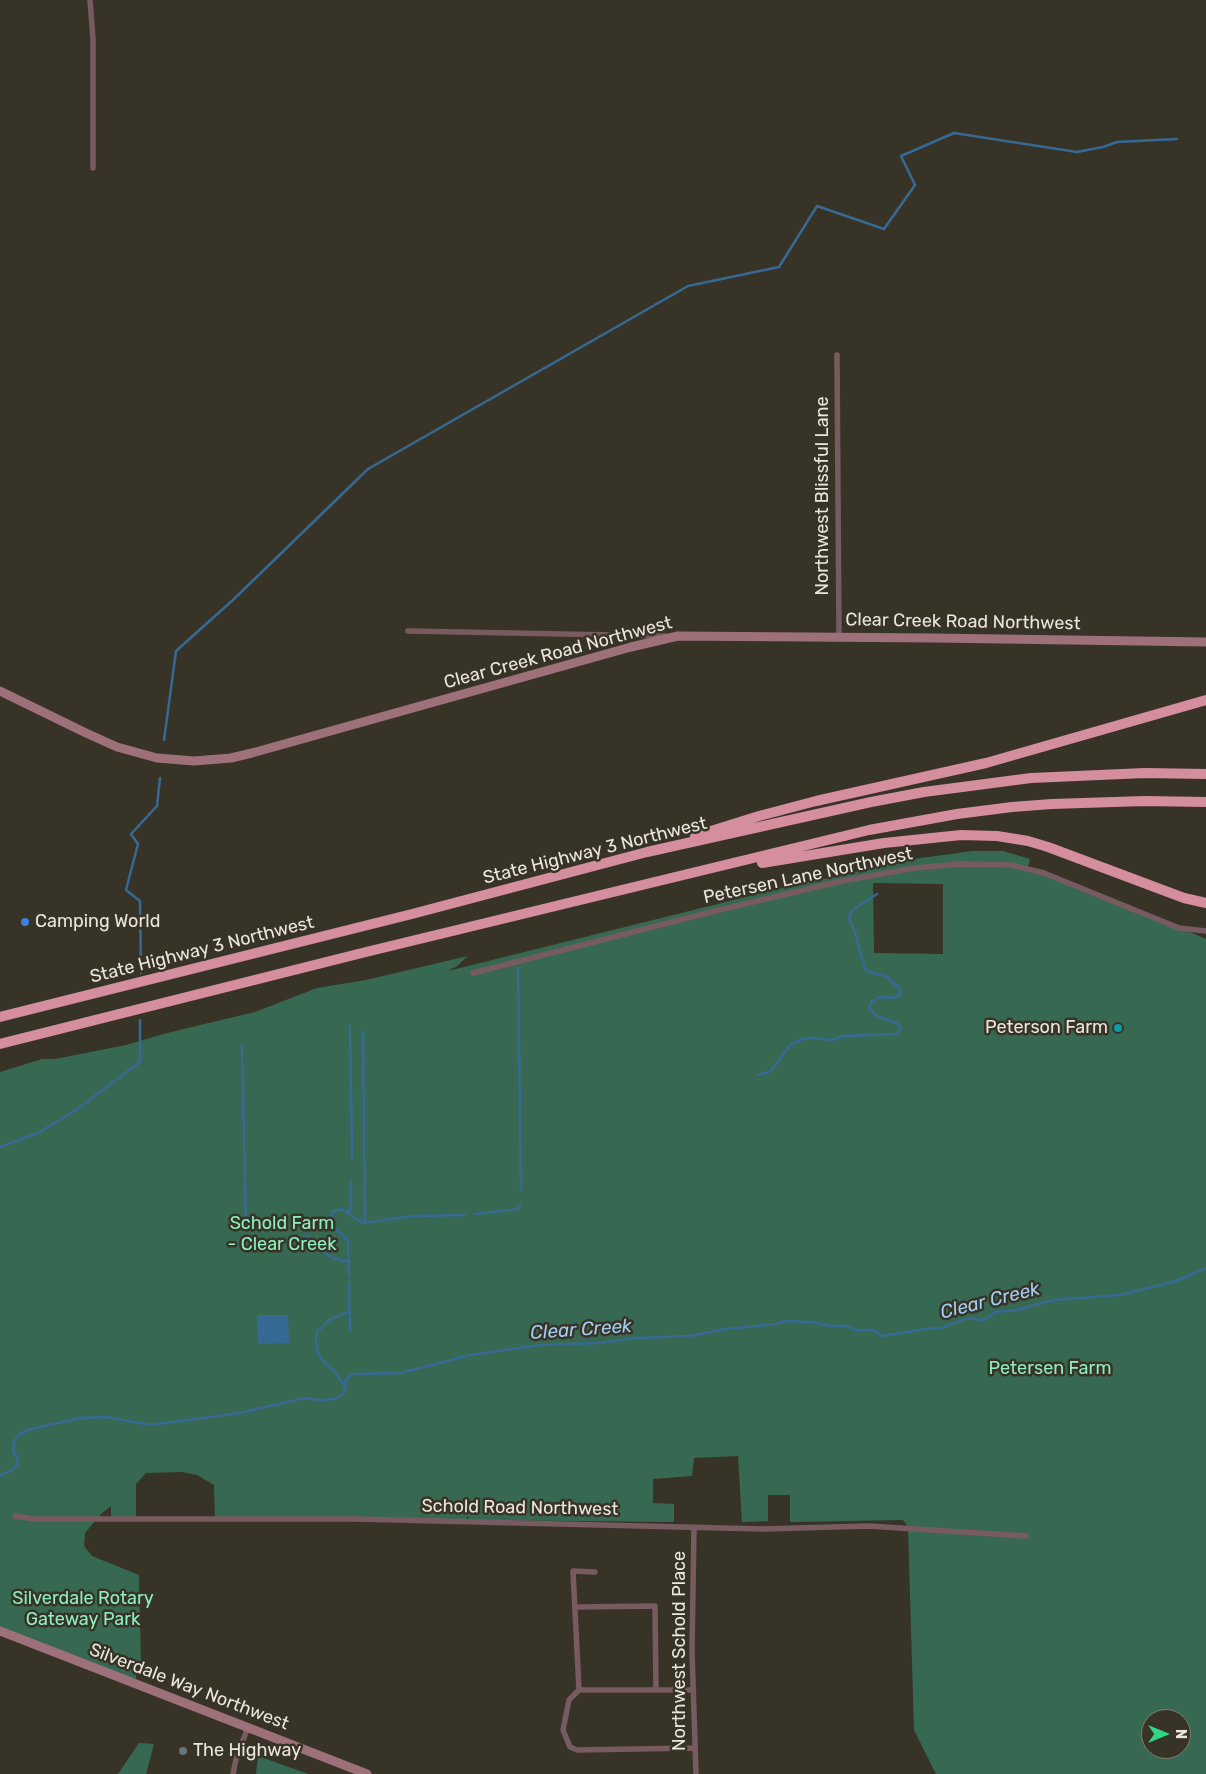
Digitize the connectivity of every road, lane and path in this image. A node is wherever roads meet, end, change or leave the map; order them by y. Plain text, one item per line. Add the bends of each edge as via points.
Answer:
1 (90, 0) edge
2 (93, 168) dead end
3 (837, 355) dead end
4 (408, 632) dead end
5 (678, 636) junction
6 (839, 636) junction
7 (1206, 642) edge
8 (0, 691) edge
9 (1206, 700) edge
10 (1206, 774) edge
11 (1206, 802) edge
12 (647, 852) junction
13 (694, 873) junction
14 (1206, 903) edge
15 (1206, 931) edge
16 (473, 973) dead end
17 (0, 1017) edge
18 (0, 1044) edge
19 (14, 1516) dead end
20 (694, 1528) junction
21 (1026, 1536) dead end
22 (595, 1572) dead end
23 (576, 1607) junction
24 (0, 1631) edge
25 (579, 1690) junction
26 (656, 1690) junction
27 (692, 1690) junction
28 (248, 1727) junction
29 (695, 1748) junction
30 (233, 1774) edge
31 (367, 1774) edge
32 (696, 1774) edge

1 - 2 street
3 - 6 street, Northwest Blissful Lane
4 - 5 street
5 - 6 main road, Clear Creek Road Northwest
5 - 8 main road, Clear Creek Road Northwest via 631,646 258,752 208,760 157,758 117,747
6 - 7 main road, Clear Creek Road Northwest
9 - 12 highway via 986,763 759,816
10 - 12 highway, State Highway 3 Northwest via 1067,776 951,788 870,802
11 - 13 highway via 1052,804 958,814 869,830
12 - 17 highway, State Highway 3 Northwest
13 - 14 highway via 884,843 984,835 1048,847 1184,898
13 - 18 highway
15 - 16 street, Petersen Lane Northwest via 1180,928 1044,874 1011,865 960,864 906,869 842,881
19 - 20 street, Schold Road Northwest via 33,1519 356,1519
20 - 21 street, Schold Road Northwest via 868,1526
20 - 27 street, Northwest Schold Place
22 - 23 street via 574,1571
23 - 25 street
23 - 26 street via 655,1606
24 - 28 main road, Silverdale Way Northwest
25 - 26 street
25 - 29 street via 568,1700 563,1730 570,1747 577,1750
26 - 27 street
27 - 29 street, Northwest Schold Place
28 - 30 street
28 - 31 main road, Silverdale Way Northwest
29 - 32 street, Northwest Schold Place

